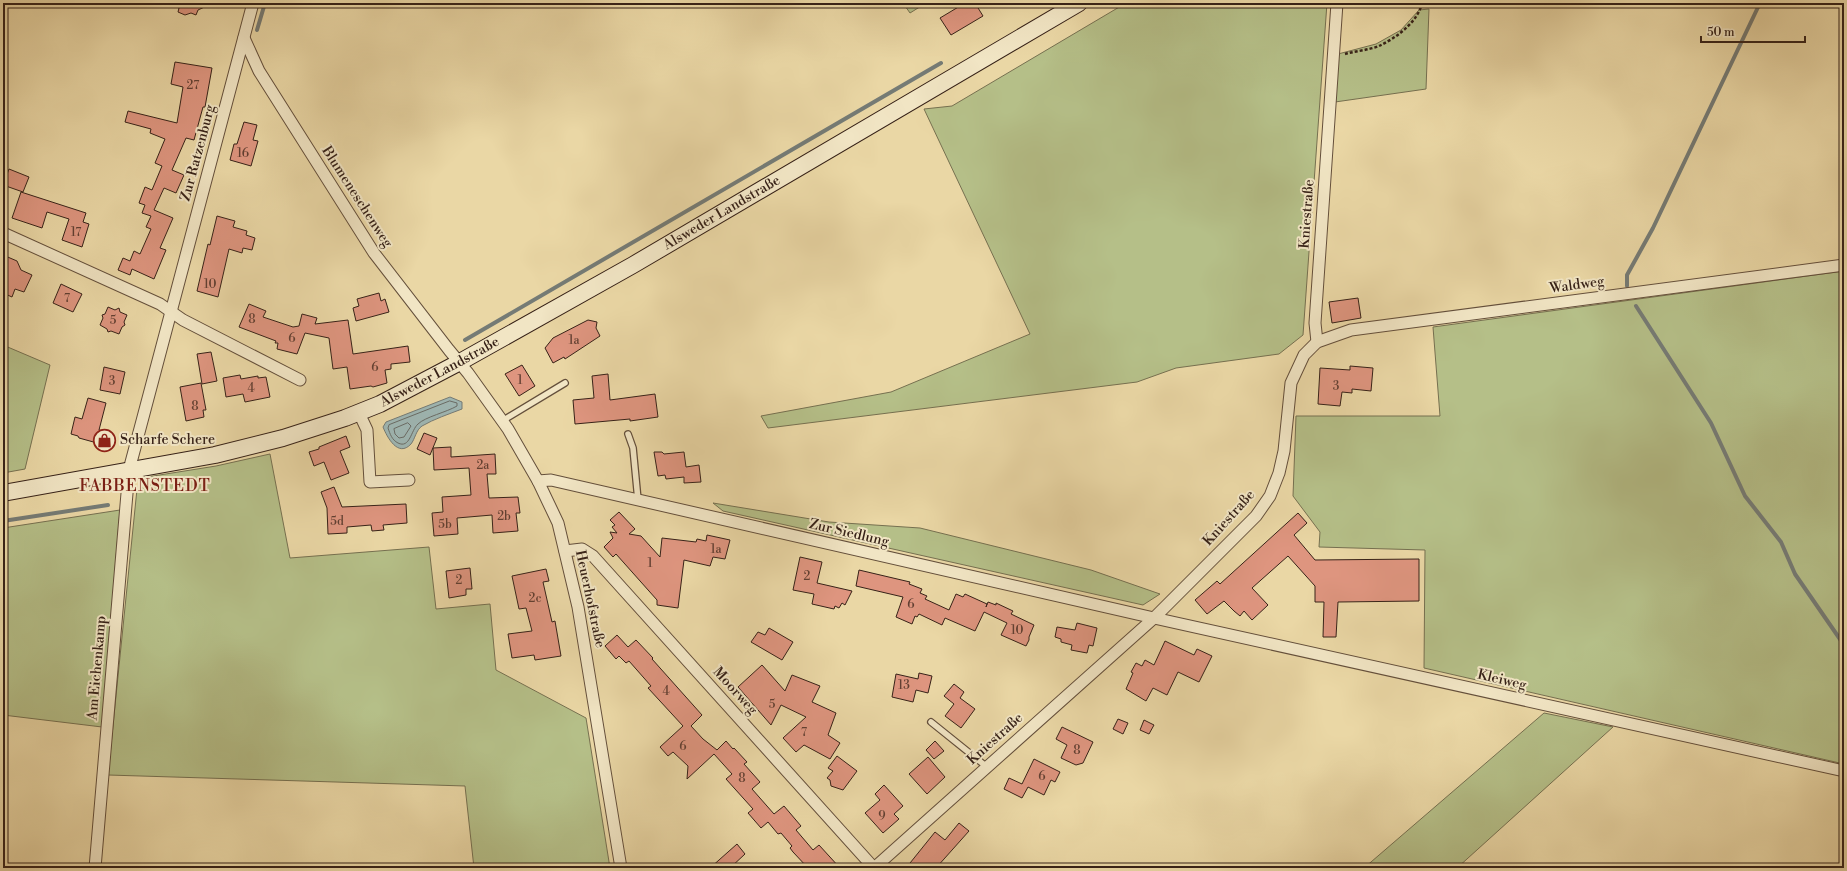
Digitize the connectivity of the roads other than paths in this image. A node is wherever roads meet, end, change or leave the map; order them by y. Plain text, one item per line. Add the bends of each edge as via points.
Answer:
1 (253, 3) edge
2 (1079, 3) edge
3 (1337, 3) edge
4 (244, 38) junction
5 (3, 232) edge
6 (1844, 265) edge
7 (171, 311) junction
8 (1317, 342) junction
9 (460, 362) junction
10 (300, 380) dead end
11 (565, 383) dead end
12 (359, 413) junction
13 (502, 421) junction
14 (628, 434) dead end
15 (129, 470) junction
16 (409, 480) dead end
17 (538, 481) junction
18 (3, 493) edge
19 (638, 500) junction
20 (565, 551) junction
21 (1154, 618) junction
22 (931, 722) dead end
23 (987, 767) junction
24 (1844, 771) edge
25 (95, 868) edge
26 (621, 868) edge
27 (874, 868) edge

1 - 4 street, Zur Ratzenburg
2 - 9 street, Alsweder Landstraße via 633,265
3 - 8 street, Kniestraße via 1315,323
4 - 7 street, Zur Ratzenburg
4 - 9 street, Blumeneschenweg via 259,71 374,253
5 - 7 street
6 - 8 street, Waldweg via 1351,330
7 - 10 street via 183,320
7 - 15 street, Zur Ratzenburg
8 - 21 street, Kniestraße via 1304,356 1291,383 1284,452 1270,496 1256,516
9 - 12 street, Alsweder Landstraße
9 - 13 street, Heuerhofstraße
11 - 13 lane
12 - 15 street, Alsweder Landstraße via 283,438
12 - 16 street via 367,430 370,482
13 - 17 street, Heuerhofstraße
14 - 19 lane via 633,448
15 - 18 street, Alsweder Landstraße
15 - 25 street, Am Eichenkamp
17 - 19 street, Zur Siedlung via 551,480
17 - 20 street, Heuerhofstraße via 558,523
19 - 21 street, Zur Siedlung
20 - 26 street, Heuerhofstraße via 578,607
20 - 27 street, Moorweg via 582,549 593,556
21 - 23 street, Kniestraße
21 - 24 street, Kleiweg
22 - 23 lane
23 - 27 street, Kniestraße

